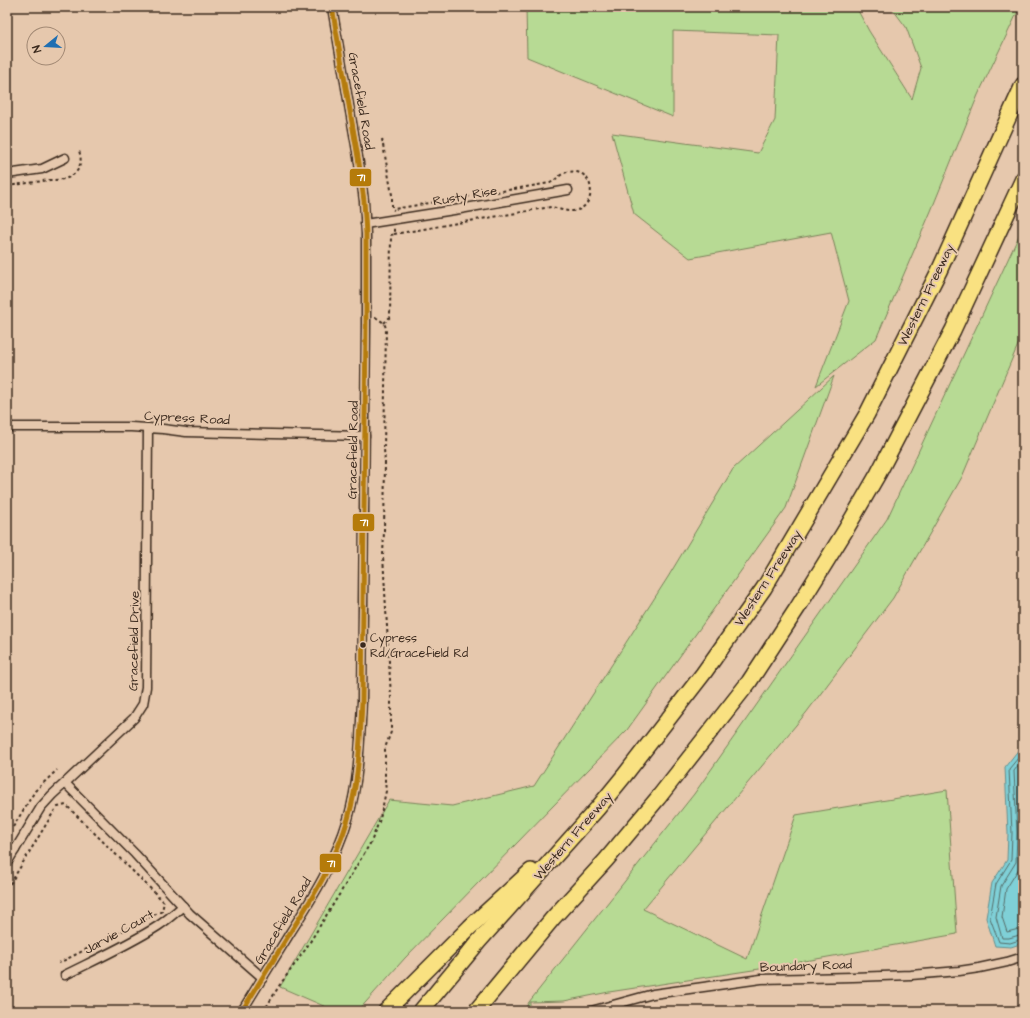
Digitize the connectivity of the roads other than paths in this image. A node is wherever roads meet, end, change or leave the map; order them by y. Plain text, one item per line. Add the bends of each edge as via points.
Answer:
1 (332, 7) edge
2 (1023, 85) edge
3 (65, 158) dead end
4 (7, 174) edge
5 (1023, 178) edge
6 (568, 190) dead end
7 (365, 224) junction
8 (7, 427) edge
9 (148, 428) junction
10 (365, 436) junction
11 (65, 783) junction
12 (597, 809) junction
13 (11, 848) edge
14 (7, 863) edge
15 (183, 906) junction
16 (553, 918) junction
17 (1023, 957) edge
18 (65, 976) dead end
19 (263, 978) junction
20 (242, 1011) edge
21 (386, 1011) edge
22 (421, 1011) edge
23 (476, 1011) edge
24 (490, 1011) edge
25 (591, 1011) edge

1 - 7 street, Gracefield Road via 359,163
2 - 12 highway, Western Freeway via 940,271 867,414 764,588 703,674
3 - 4 street via 42,169
5 - 16 highway via 953,330 878,474 798,607 749,682 658,798
6 - 7 street, Rusty Rise
7 - 10 street, Gracefield Road
8 - 9 street, Cypress Road
9 - 10 street, Cypress Road via 186,432
9 - 11 street, Gracefield Drive via 144,701 130,723
10 - 19 street, Gracefield Road via 362,701 354,790 347,821 333,857 307,906
11 - 13 street, Gracefield Drive via 41,807
11 - 15 street
12 - 21 highway via 470,927
12 - 22 highway, Western Freeway via 479,941
13 - 14 street, Gracefield Drive
15 - 18 street, Jarvie Court via 153,929
15 - 19 street
16 - 23 highway
16 - 24 highway
17 - 25 street, Boundary Road via 959,971 911,975 761,979 653,994
19 - 20 street, Gracefield Road

